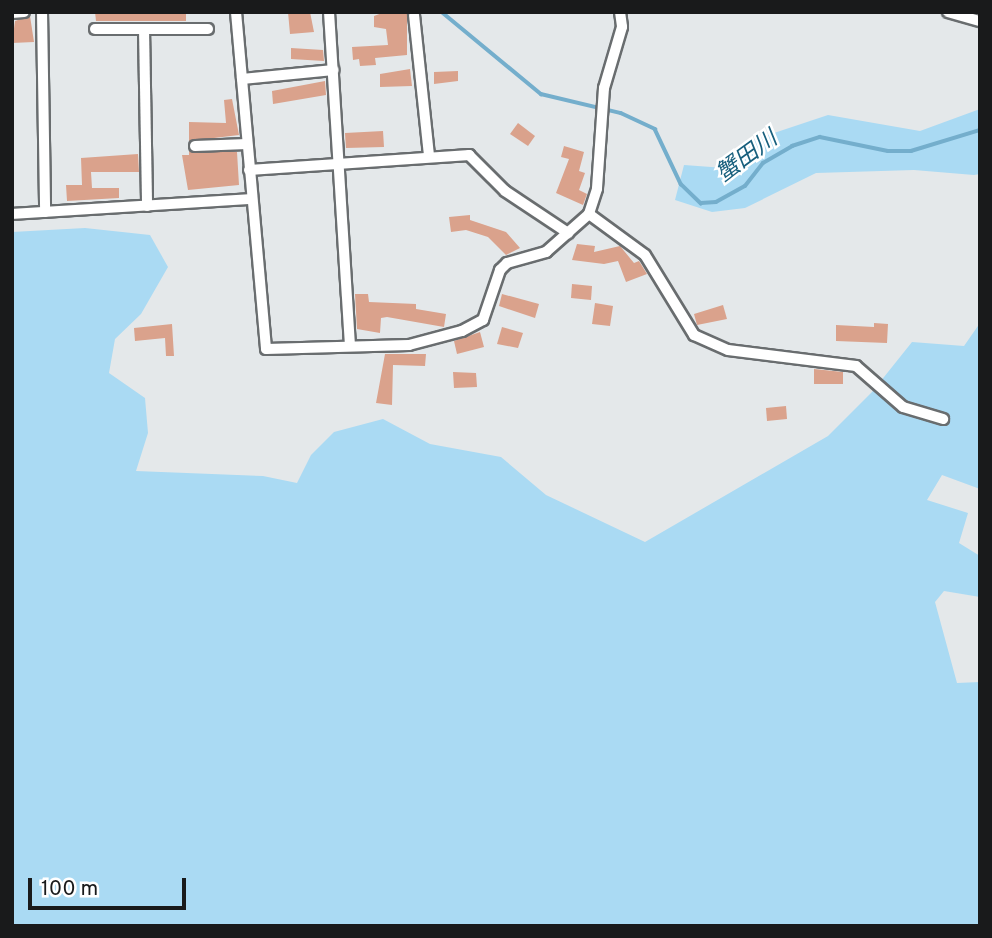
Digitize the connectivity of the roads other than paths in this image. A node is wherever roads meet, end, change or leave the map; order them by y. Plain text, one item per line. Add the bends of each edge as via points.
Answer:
1 (24, 12) edge
2 (42, 12) edge
3 (236, 12) edge
4 (329, 12) edge
5 (620, 12) edge
6 (948, 12) edge
7 (12, 13) edge
8 (414, 15) dead end
9 (980, 21) edge
10 (94, 29) dead end
11 (144, 29) junction
12 (208, 29) dead end
13 (334, 70) junction
14 (242, 79) junction
15 (247, 144) junction
16 (195, 146) dead end
17 (429, 156) junction
18 (341, 162) junction
19 (249, 170) junction
20 (252, 199) junction
21 (148, 205) junction
22 (45, 212) junction
23 (12, 214) edge
24 (589, 214) junction
25 (568, 233) junction
26 (350, 343) junction
27 (943, 419) dead end

1 - 7 street
2 - 22 street
3 - 14 street
4 - 13 street
5 - 24 street via 618,50 601,109 597,190
6 - 9 street
8 - 17 street
10 - 11 street
11 - 12 street
11 - 21 street
13 - 14 street
13 - 18 street
14 - 15 street
15 - 16 street
15 - 19 street
17 - 18 street
17 - 25 street via 469,155 505,191
18 - 19 street
18 - 26 street
19 - 20 street
20 - 21 street
20 - 26 street via 266,349
21 - 22 street
22 - 23 street
24 - 25 street
24 - 27 street via 645,255 694,335 728,349 856,366 904,407
25 - 26 street via 546,252 500,270 483,320 462,331 409,345

